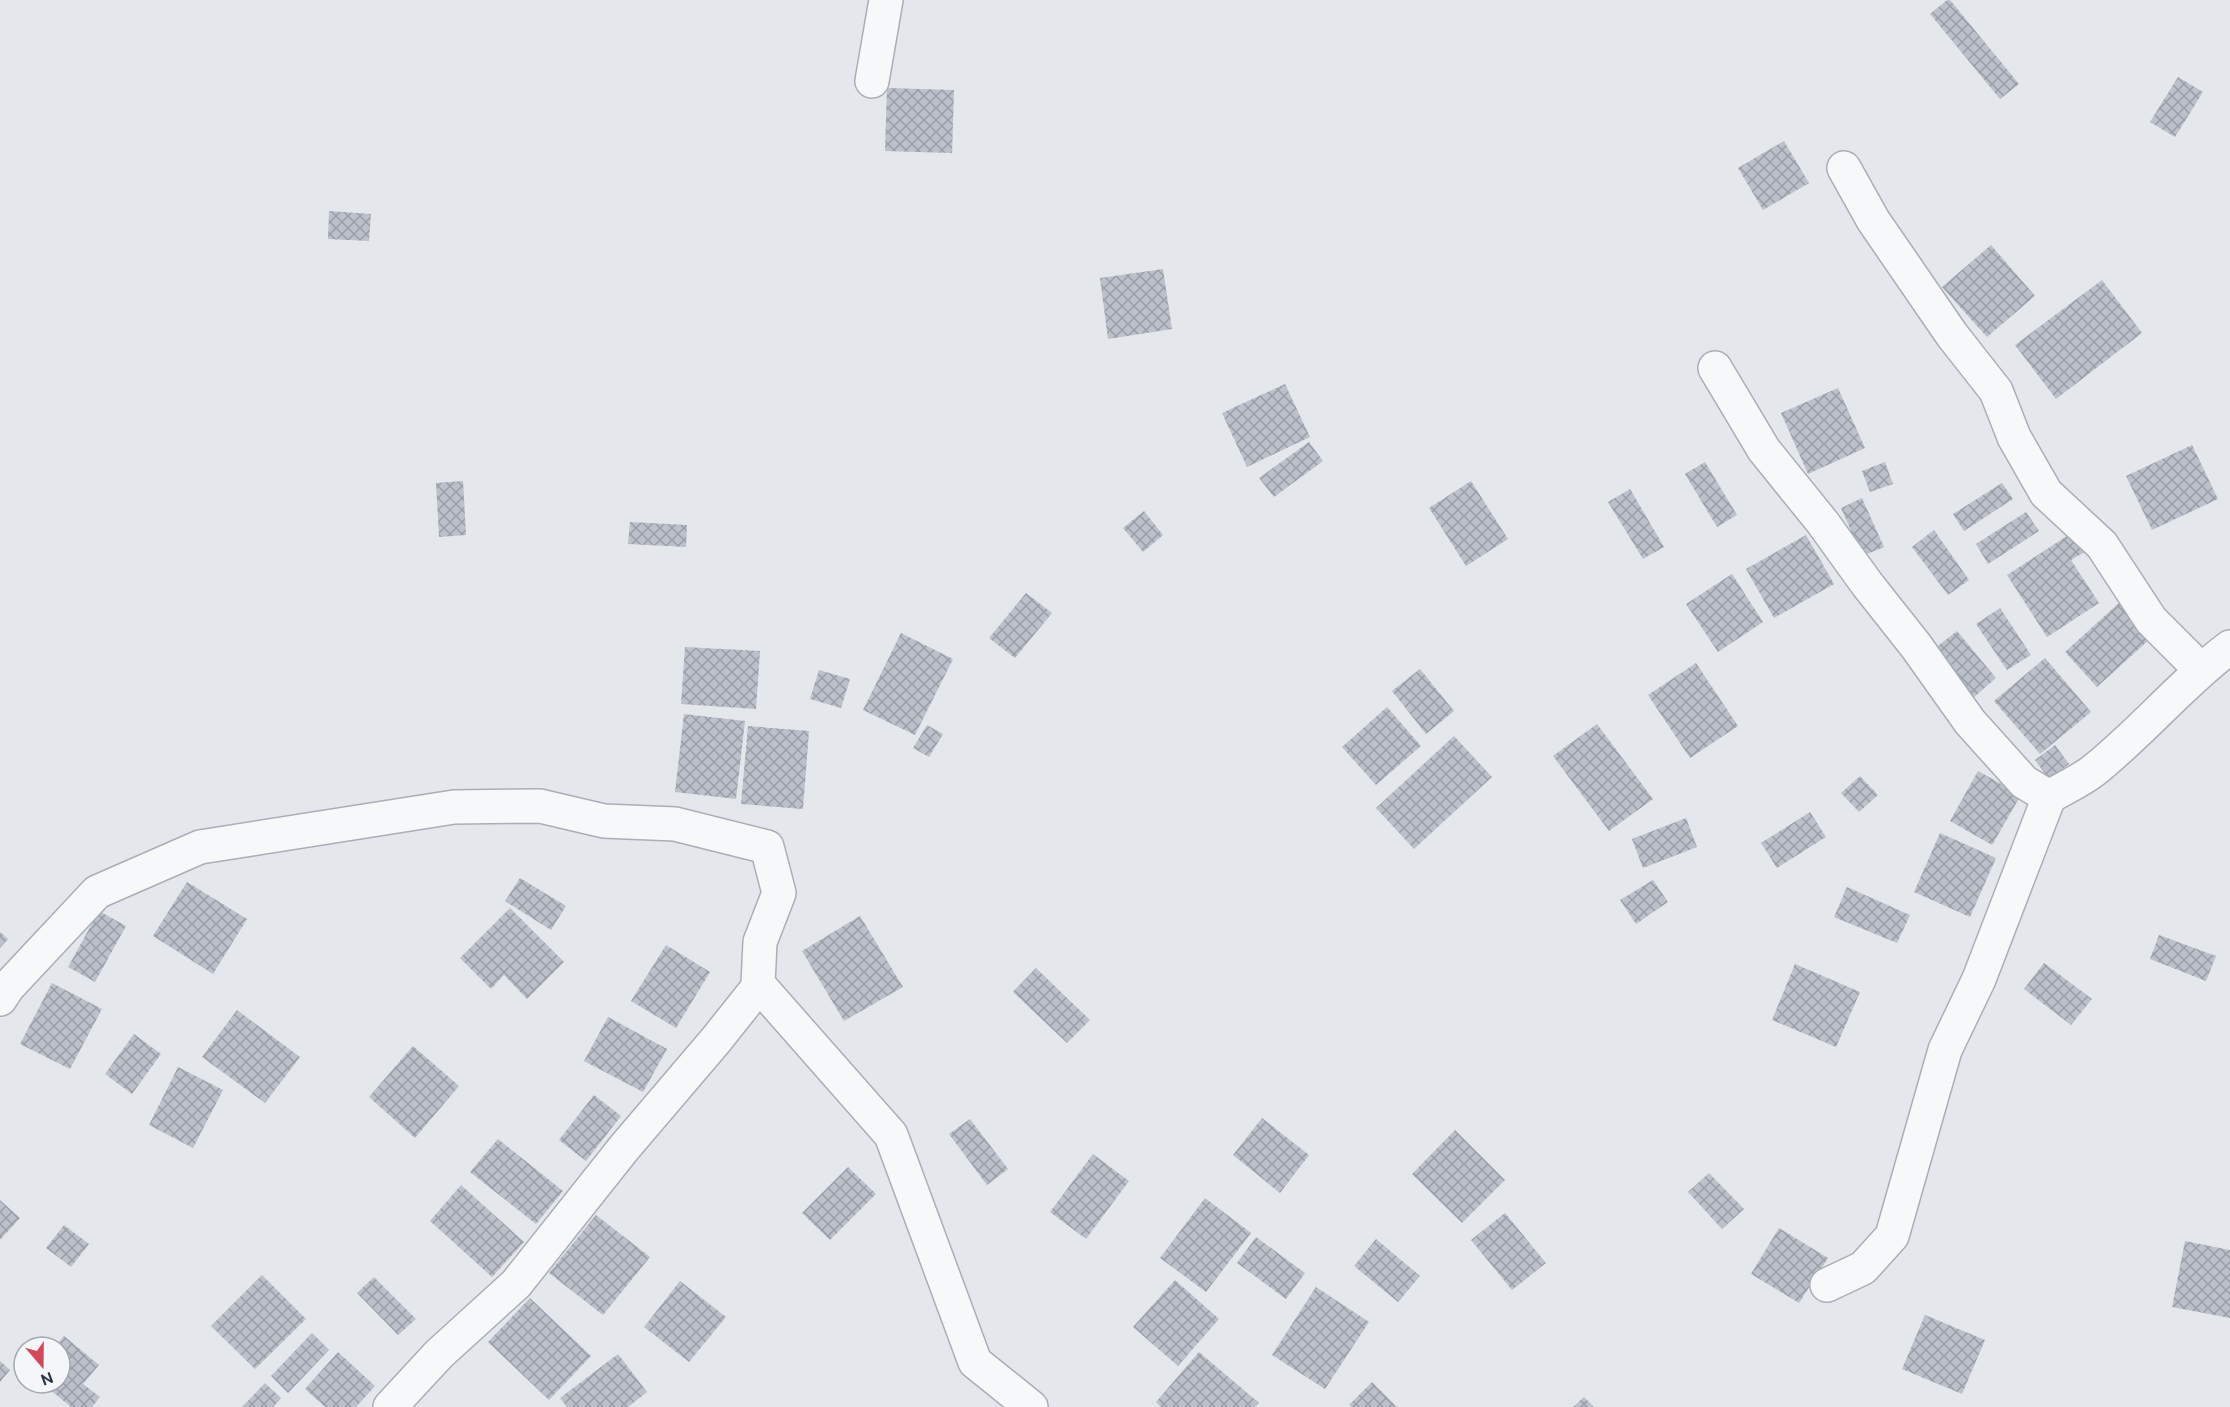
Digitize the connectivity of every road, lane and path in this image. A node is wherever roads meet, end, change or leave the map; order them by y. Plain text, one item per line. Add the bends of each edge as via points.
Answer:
1 (886, 0) edge
2 (872, 81) dead end
3 (1844, 168) dead end
4 (1715, 368) dead end
5 (2230, 647) edge
6 (2200, 669) junction
7 (2049, 797) junction
8 (759, 986) junction
9 (0, 999) edge
10 (1827, 1285) dead end
11 (1026, 1406) edge
12 (390, 1407) edge

1 - 2 street
3 - 6 street via 1873,220 1952,335 1996,390 2014,436 2046,493 2102,545 2151,620
4 - 7 street via 1764,450 1970,722 2024,782
5 - 6 street
6 - 7 street via 2156,716 2092,772
7 - 10 street via 1979,979 1945,1050 1892,1236 1863,1268
8 - 9 street via 760,942 779,893 767,848 675,824 604,820 540,806 454,807 200,847 97,892
8 - 11 street via 891,1135 975,1362
8 - 12 street via 516,1284 439,1354

